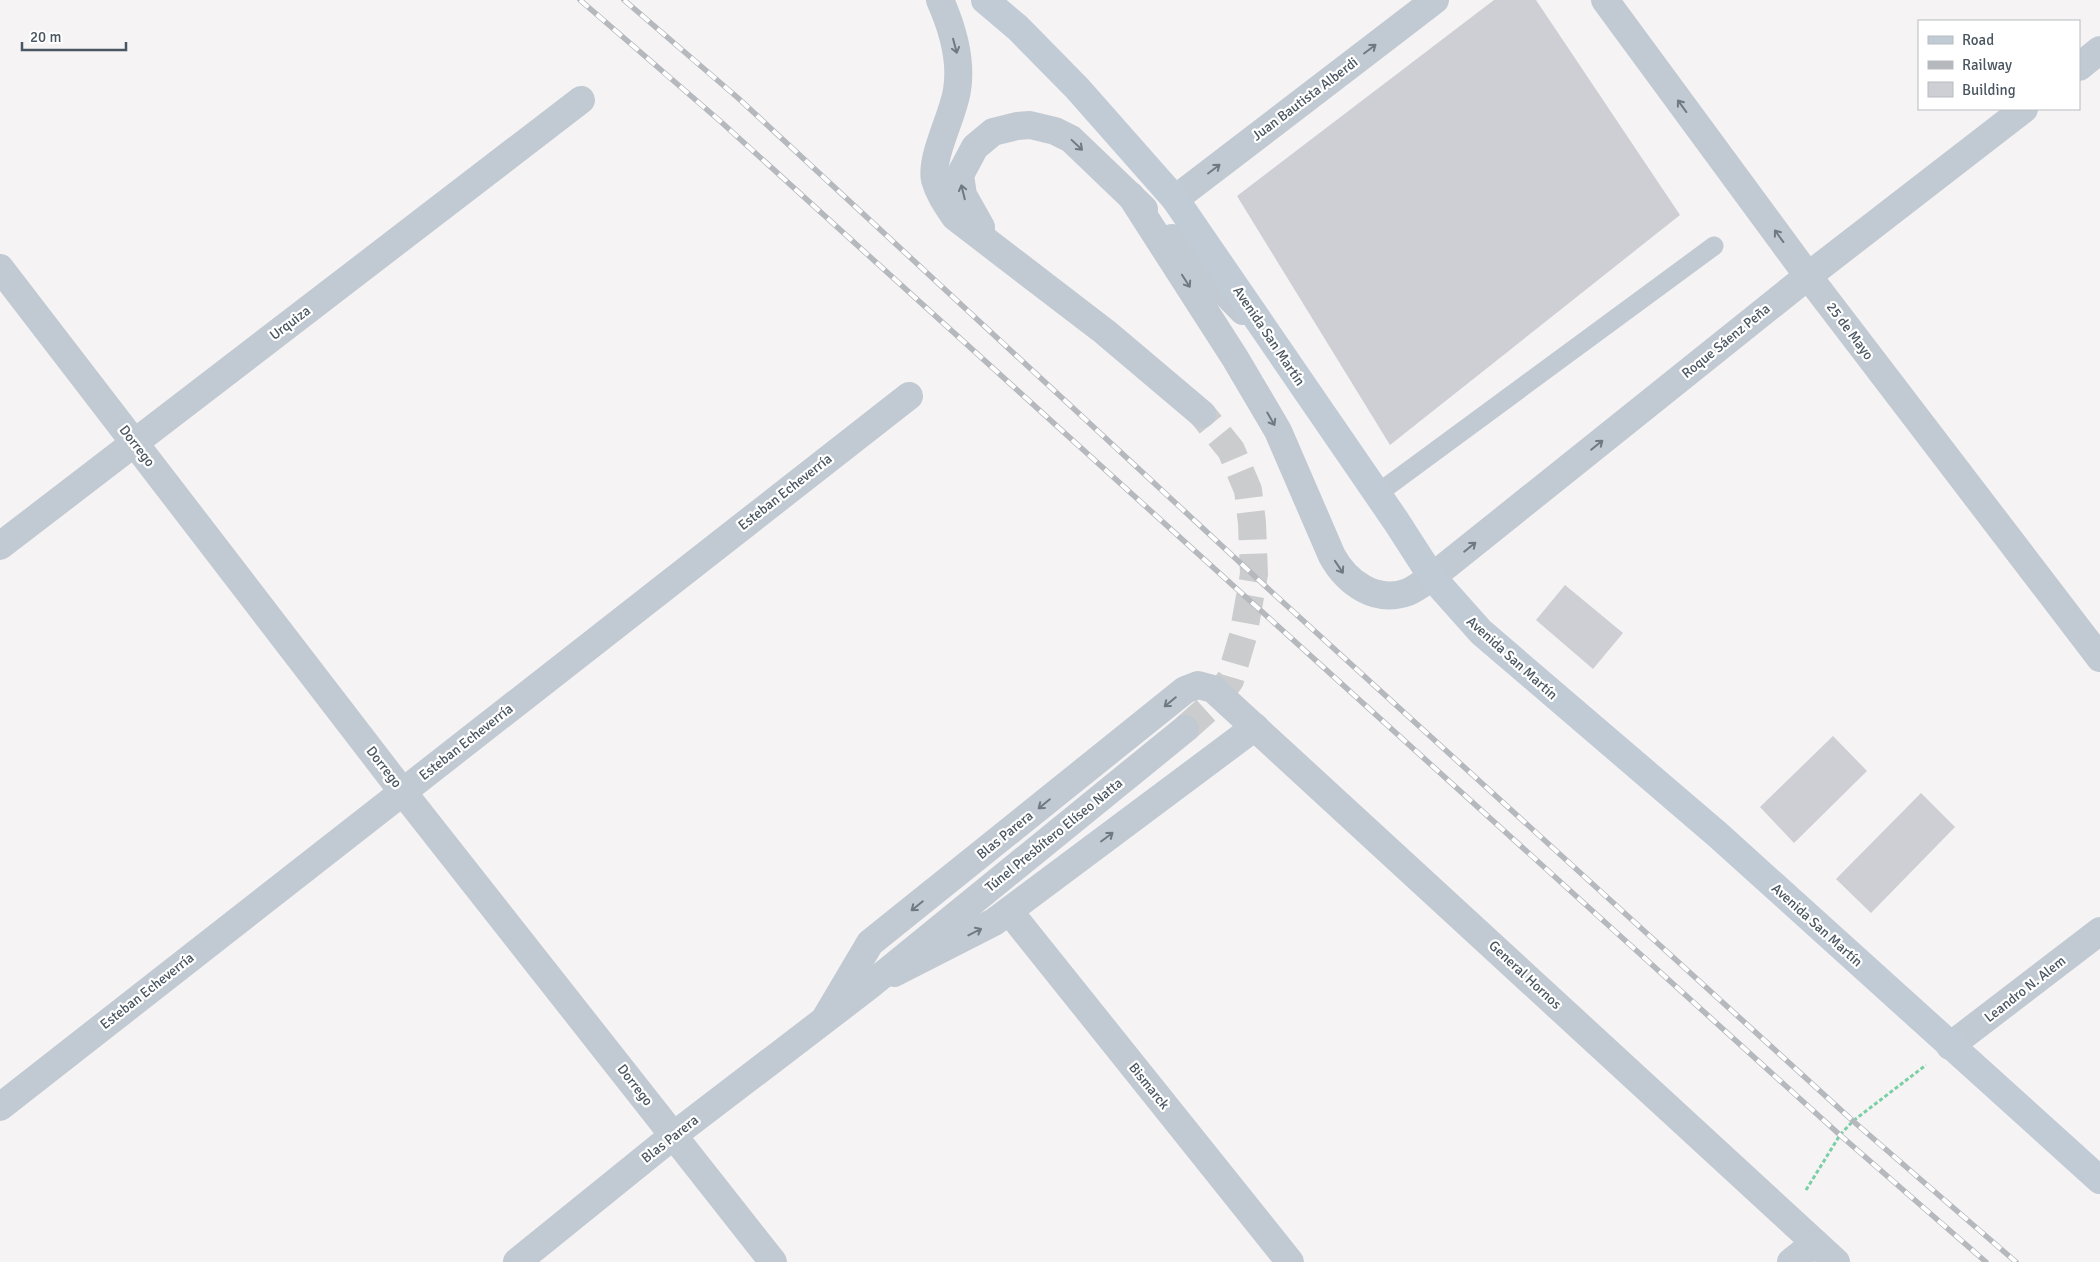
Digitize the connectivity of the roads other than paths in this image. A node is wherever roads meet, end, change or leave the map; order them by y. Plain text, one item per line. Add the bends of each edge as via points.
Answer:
1 (940, 0) edge
2 (985, 0) edge
3 (1435, 0) edge
4 (1605, 0) edge
5 (2100, 50) edge
6 (2080, 66) edge
7 (581, 100) dead end
8 (2023, 110) edge
9 (1131, 196) junction
10 (1175, 199) junction
11 (1714, 246) dead end
12 (996, 249) junction
13 (0, 268) edge
14 (1808, 276) junction
15 (1271, 340) junction
16 (909, 396) dead end
17 (1202, 414) tunnel mouth
18 (135, 442) junction
19 (1377, 494) junction
20 (0, 546) edge
21 (1432, 577) junction
22 (2100, 658) edge
23 (1213, 689) joint
24 (1249, 721) junction
25 (1185, 729) tunnel mouth
26 (402, 792) junction
27 (1008, 911) junction
28 (2100, 931) edge
29 (924, 941) joint
30 (869, 986) junction
31 (825, 1019) junction
32 (1950, 1046) junction
33 (0, 1107) edge
34 (674, 1135) junction
35 (2100, 1180) edge
36 (1815, 1243) junction
37 (517, 1262) edge
38 (773, 1262) edge
39 (1290, 1262) edge
40 (1791, 1262) edge
41 (1836, 1262) edge

1 -> 12 street via 957,56 958,90 938,152 935,178 942,198 955,217
2 - 10 main road, Avenida San Martín via 1018,28 1077,88
10 -> 3 street, Juan Bautista Alberdi
14 -> 4 street, 25 de Mayo
5 - 6 street
7 - 18 street, Urquiza
8 - 14 street, Roque Sáenz Peña
12 -> 9 street via 973,216 963,195 960,175 975,147 993,132 1030,125 1055,131 1072,139
9 - 15 street
9 -> 21 street, Roque Sáenz Peña via 1278,431 1332,556 1343,573 1360,588 1387,595 1406,592
10 - 15 main road, Avenida San Martín
11 - 19 lane
12 - 17 street via 1105,332
13 - 18 street, Dorrego
21 -> 14 street, Roque Sáenz Peña
14 - 22 street, 25 de Mayo
15 - 19 main road, Avenida San Martín
16 - 26 street, Esteban Echeverría
18 - 20 street, Urquiza
18 - 26 street, Dorrego
19 - 21 main road, Avenida San Martín
21 - 32 main road, Avenida San Martín via 1504,655 1718,835
23 - 24 street, General Hornos
23 -> 31 street, Blas Parera via 1198,685 1186,690 870,943
27 -> 24 street, Blas Parera
24 - 36 street, General Hornos
25 - 29 street, Túnel Presbítero Elíseo Natta
26 - 33 street, Esteban Echeverría
26 - 34 street, Dorrego
30 -> 27 street, Blas Parera via 994,922
27 - 39 street, Bismarck
28 - 32 street, Leandro N. Alem
29 - 30 street, Blas Parera
30 - 31 street, Blas Parera
31 - 34 street, Blas Parera
32 - 35 main road, Avenida San Martín
34 - 37 street, Blas Parera
34 - 38 street, Dorrego
36 - 40 street
36 - 41 street, General Hornos

